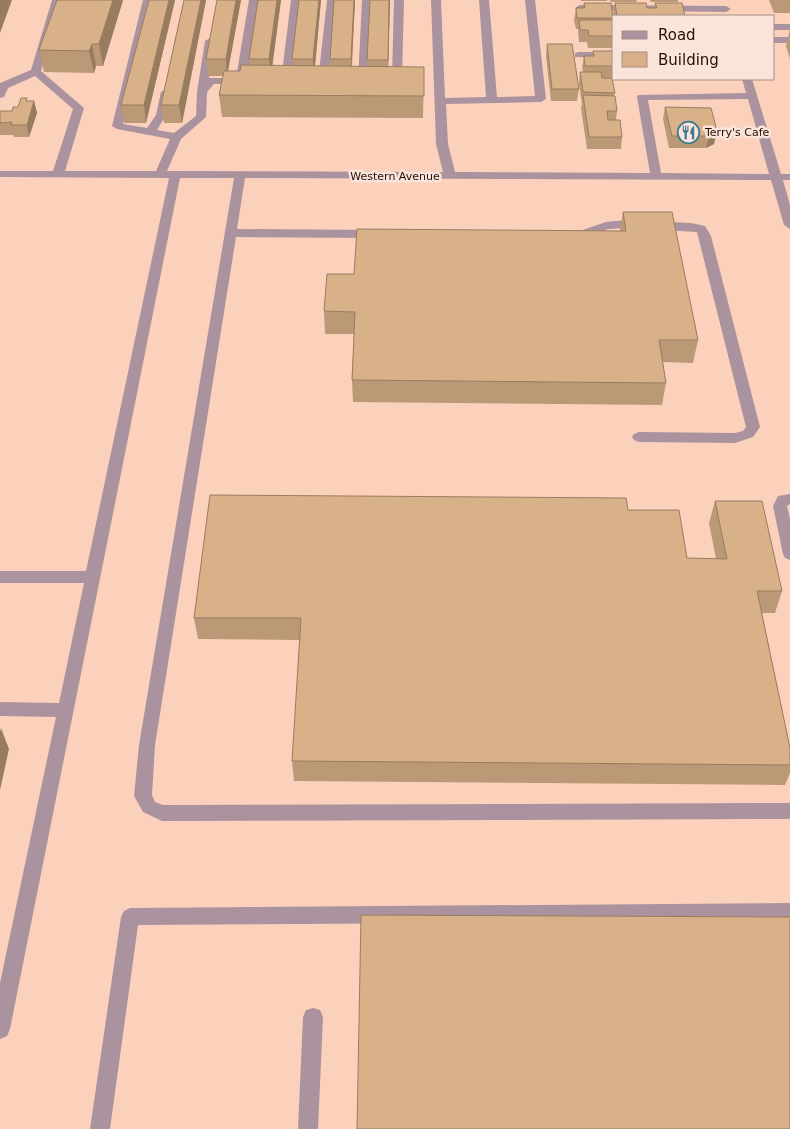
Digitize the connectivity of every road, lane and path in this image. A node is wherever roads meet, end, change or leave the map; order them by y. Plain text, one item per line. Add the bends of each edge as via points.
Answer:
1 (57, 0) edge
2 (148, 0) edge
3 (254, 0) edge
4 (296, 0) edge
5 (332, 0) edge
6 (367, 0) edge
7 (399, 0) edge
8 (436, 0) edge
9 (484, 0) edge
10 (530, 0) edge
11 (580, 8) edge
12 (726, 8) edge
13 (775, 27) edge
14 (790, 27) edge
15 (212, 28) edge
16 (775, 40) edge
17 (790, 40) edge
18 (579, 55) dead end
19 (612, 55) edge
20 (36, 72) junction
21 (747, 80) edge
22 (286, 81) edge
23 (323, 81) edge
24 (168, 86) edge
25 (202, 92) junction
26 (0, 95) edge
27 (752, 96) junction
28 (492, 100) junction
29 (440, 101) junction
30 (150, 132) junction
31 (176, 137) junction
32 (0, 174) edge
33 (58, 174) junction
34 (167, 175) junction
35 (240, 175) junction
36 (450, 176) junction
37 (656, 176) junction
38 (776, 177) junction
39 (790, 177) edge
40 (790, 225) edge
41 (231, 233) junction
42 (390, 234) edge
43 (558, 236) edge
44 (638, 438) dead end
45 (790, 499) edge
46 (790, 554) edge
47 (0, 577) edge
48 (93, 577) junction
49 (0, 709) edge
50 (65, 710) junction
51 (790, 811) edge
52 (790, 912) edge
53 (313, 1017) dead end
54 (0, 1029) edge
55 (100, 1129) edge
56 (308, 1129) edge

1 - 20 street
2 - 30 street via 117,126
3 - 25 street via 246,81 211,81
4 - 22 street
5 - 23 street
6 - 7 street via 366,81 398,79
8 - 29 street
9 - 28 street
10 - 28 street via 541,99
11 - 12 street
13 - 14 street
15 - 25 street
16 - 17 street
18 - 19 street
20 - 26 street via 3,86
20 - 33 street via 79,108
21 - 27 street
24 - 30 street via 161,115
25 - 31 street via 201,117
27 - 37 street via 642,97
27 - 38 street
28 - 29 street
29 - 36 street via 442,144
30 - 31 street
31 - 34 street
32 - 33 street, Western Avenue
33 - 34 street, Western Avenue
34 - 35 street, Western Avenue
34 - 48 street
35 - 36 street, Western Avenue
35 - 41 street
36 - 37 street, Western Avenue
37 - 38 street, Western Avenue
38 - 39 street, Western Avenue
38 - 40 street
41 - 42 street
41 - 51 street via 147,745 143,796 149,808 162,813
43 - 44 street via 578,237 606,226 627,224 691,227 700,229 705,236 753,426 748,434 735,438
45 - 46 street via 783,500 780,506
47 - 48 street
48 - 50 street
49 - 50 street
50 - 54 street
52 - 55 street via 130,917
53 - 56 street

